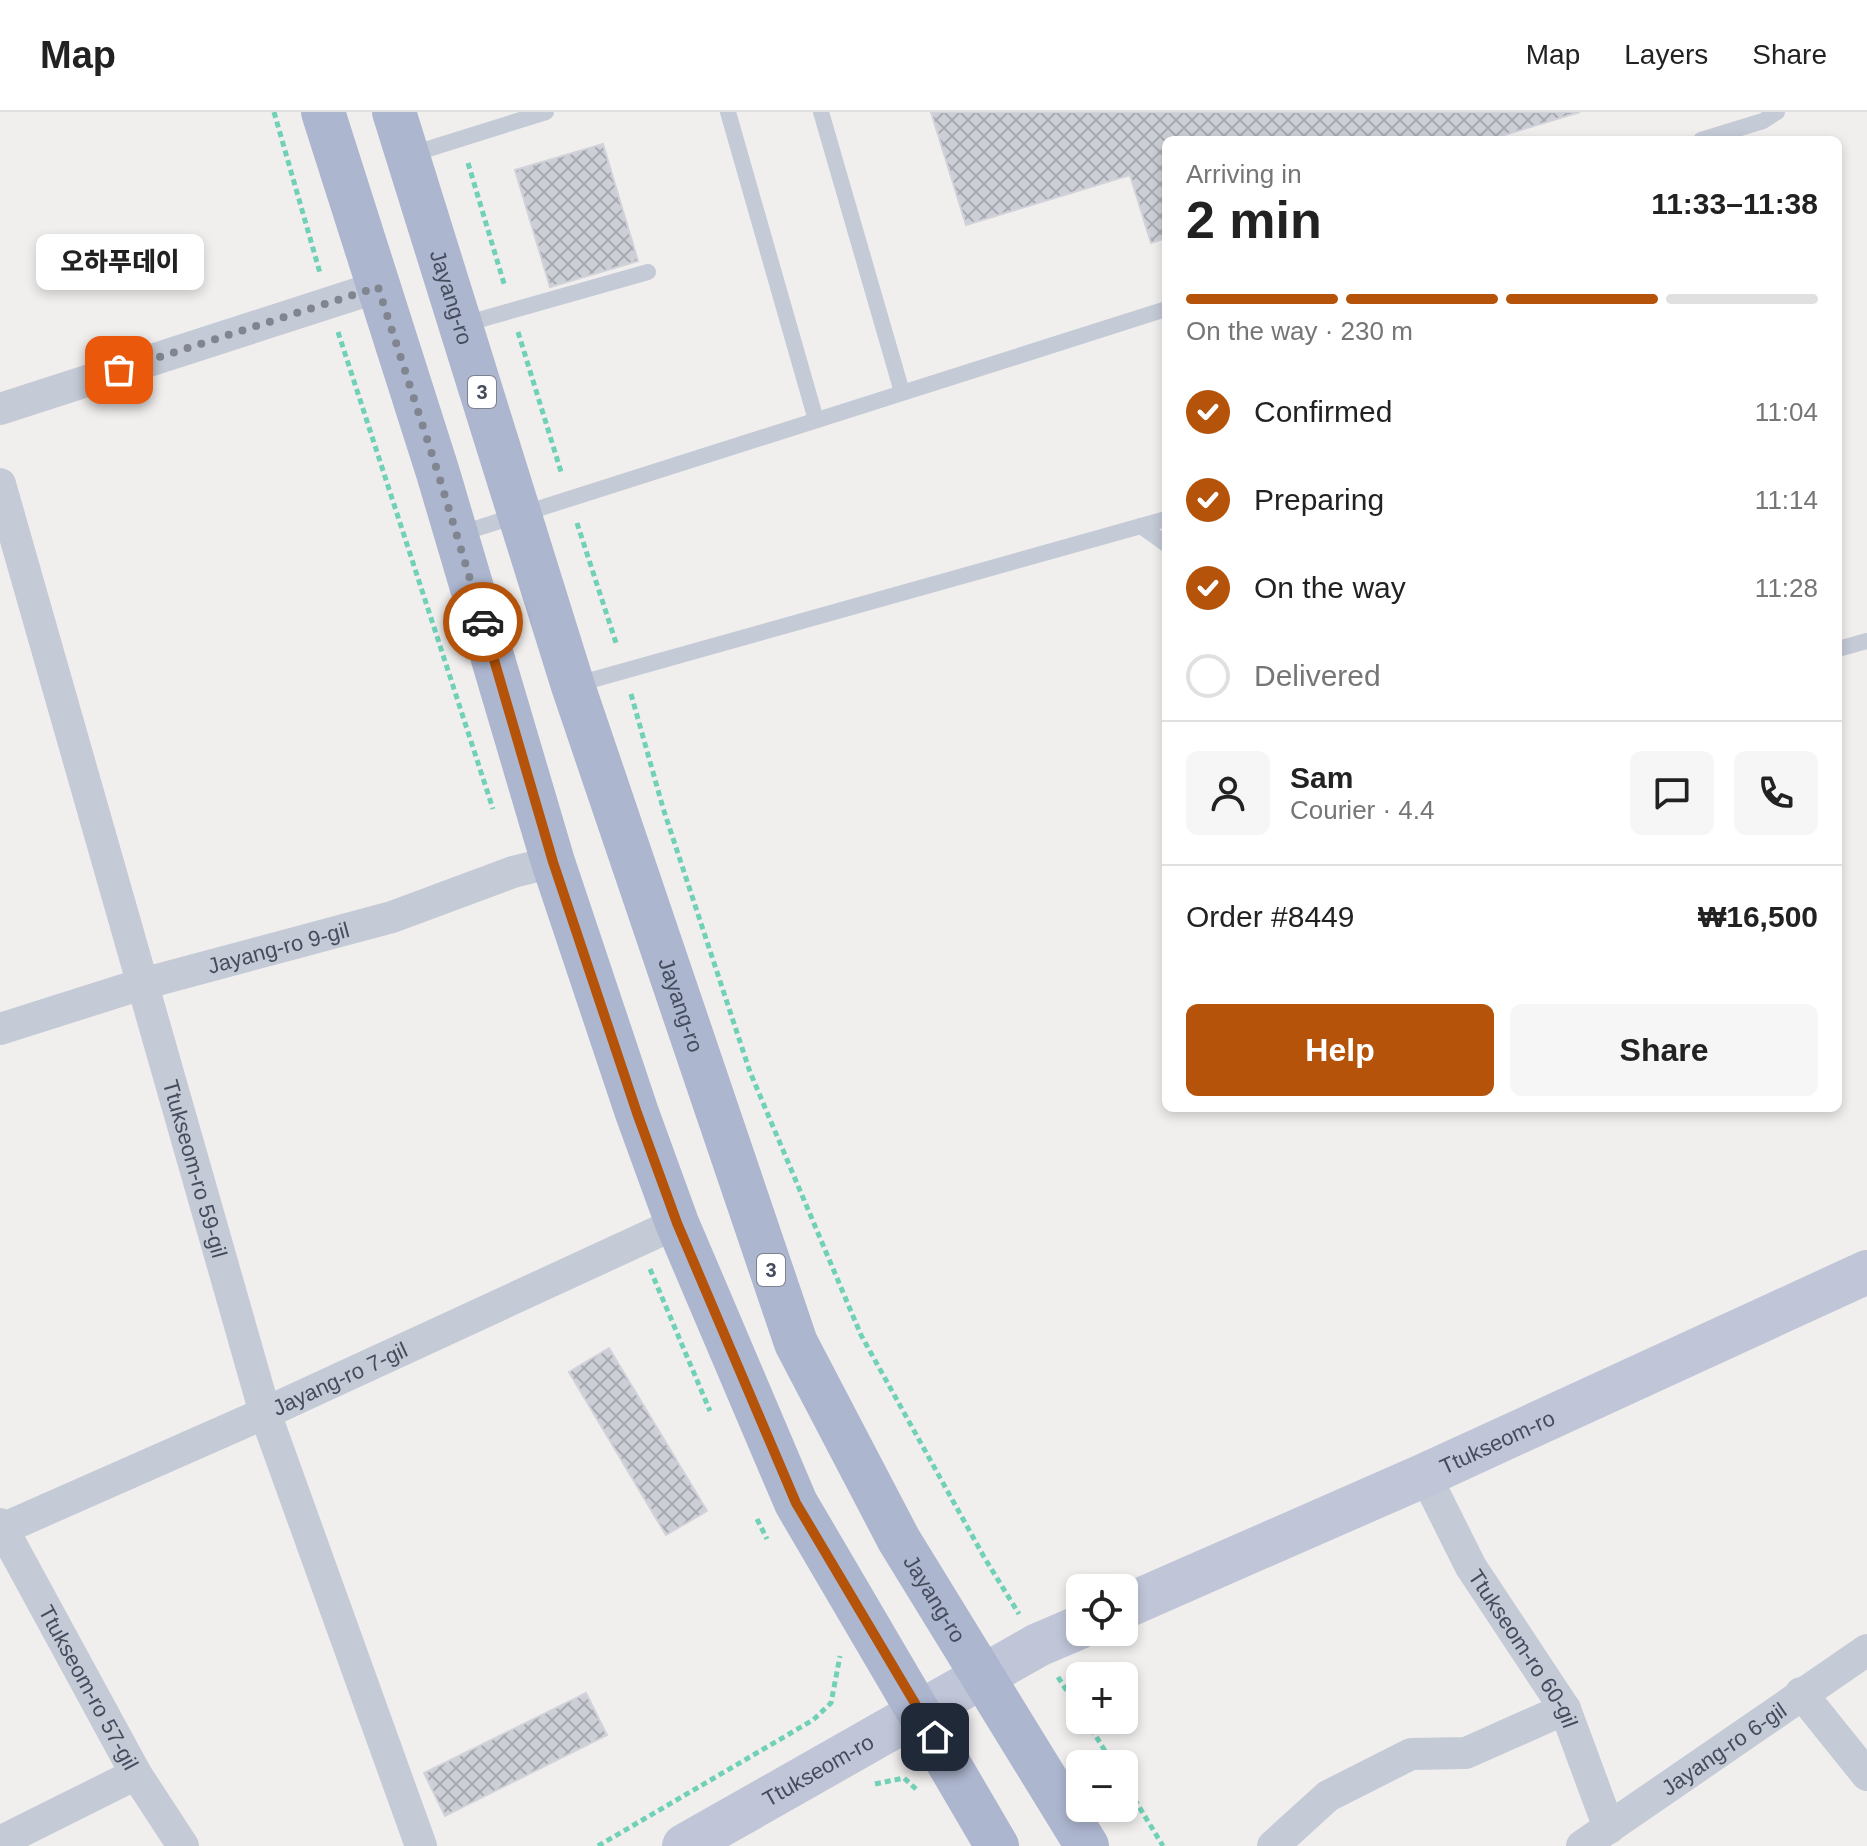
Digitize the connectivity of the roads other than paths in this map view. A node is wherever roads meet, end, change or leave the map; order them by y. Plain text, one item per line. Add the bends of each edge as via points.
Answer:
1 (323, 112) edge
2 (394, 112) edge
3 (546, 112) edge
4 (728, 112) edge
5 (821, 112) edge
6 (1777, 112) edge
7 (1714, 136) edge
8 (407, 155) junction
9 (648, 272) dead end
10 (378, 287) junction
11 (1162, 310) edge
12 (461, 325) junction
13 (902, 392) junction
14 (0, 409) edge
15 (816, 420) junction
16 (0, 484) edge
17 (520, 515) junction
18 (1162, 520) edge
19 (1141, 526) junction
20 (457, 535) junction
21 (1162, 541) edge
22 (1867, 641) edge
23 (1842, 648) edge
24 (573, 686) junction
25 (553, 862) junction
26 (142, 984) junction
27 (0, 1029) edge
28 (677, 1223) junction
29 (1867, 1272) edge
30 (265, 1413) junction
31 (1425, 1475) junction
32 (1, 1527) edge
33 (1138, 1601) edge
34 (1066, 1633) edge
35 (1867, 1650) edge
36 (983, 1677) junction
37 (1801, 1693) junction
38 (1565, 1709) junction
39 (921, 1712) junction
40 (136, 1774) junction
41 (1867, 1775) edge
42 (1609, 1828) junction
43 (0, 1842) edge
44 (183, 1846) edge
45 (421, 1846) edge
46 (684, 1846) edge
47 (997, 1846) edge
48 (1087, 1846) edge
49 (1273, 1846) edge
50 (1582, 1846) edge

1 - 10 main road
2 - 8 main road, Jayang-ro / 3
3 - 8 lane
4 - 15 lane
5 - 13 lane
6 - 7 lane
8 - 12 main road, Jayang-ro / 3
9 - 12 lane
10 - 14 street
10 - 20 main road
11 - 13 lane
12 - 17 main road, Jayang-ro / 3
13 - 15 lane
15 - 17 lane
16 - 26 street, Ttukseom-ro 59-gil
17 - 20 lane
17 - 24 main road, Jayang-ro / 3
18 - 19 lane
19 - 21 lane
19 - 24 lane
20 - 25 main road
22 - 23 lane
24 - 36 main road, Jayang-ro / 3 via 796,1343 899,1540
25 - 26 street, Jayang-ro 9-gil via 392,917
25 - 28 main road
26 - 27 street, Jayang-ro 9-gil
26 - 30 street, Ttukseom-ro 59-gil
28 - 30 street, Jayang-ro 7-gil
28 - 39 main road via 796,1503
29 - 31 main road, Ttukseom-ro
30 - 32 street, Jayang-ro 7-gil
30 - 45 street, Ttukseom-ro 59-gil
31 - 33 main road, Ttukseom-ro
31 - 38 street, Ttukseom-ro 60-gil via 1471,1567
32 - 40 street, Ttukseom-ro 57-gil
34 - 36 main road, Ttukseom-ro
35 - 37 street, Jayang-ro 6-gil
36 - 39 main road, Ttukseom-ro
36 - 48 main road, Jayang-ro / 3
37 - 41 street
37 - 42 street, Jayang-ro 6-gil
38 - 42 street, Ttukseom-ro 60-gil
38 - 49 street via 1466,1753 1411,1754 1328,1796
39 - 46 main road, Ttukseom-ro
39 - 47 main road
40 - 43 street
40 - 44 street, Ttukseom-ro 57-gil
42 - 50 street, Jayang-ro 6-gil

